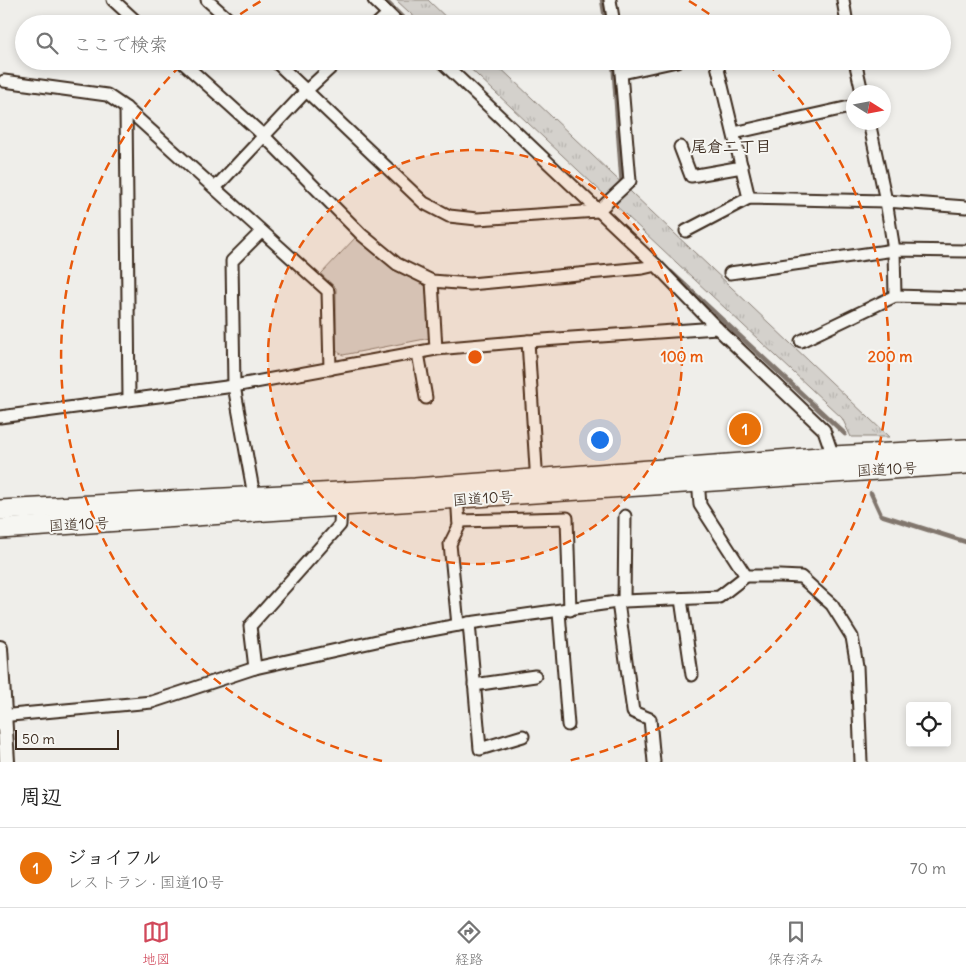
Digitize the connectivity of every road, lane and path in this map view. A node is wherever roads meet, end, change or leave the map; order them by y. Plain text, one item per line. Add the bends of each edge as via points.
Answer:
1 (113, 0) edge
2 (207, 0) edge
3 (374, 0) edge
4 (610, 0) edge
5 (843, 0) edge
6 (388, 14) edge
7 (129, 15) edge
8 (224, 15) edge
9 (612, 15) edge
10 (846, 15) edge
11 (191, 70) edge
12 (285, 70) edge
13 (328, 70) edge
14 (450, 70) edge
15 (622, 70) edge
16 (636, 70) edge
17 (718, 70) edge
18 (857, 70) edge
19 (622, 73) junction
20 (4, 81) dead end
21 (860, 85) edge
22 (307, 90) junction
23 (126, 108) junction
24 (846, 108) edge
25 (871, 130) edge
26 (734, 133) junction
27 (264, 136) junction
28 (680, 147) dead end
29 (742, 168) junction
30 (216, 187) junction
31 (749, 198) junction
32 (886, 202) junction
33 (966, 207) edge
34 (598, 211) junction
35 (686, 231) dead end
36 (261, 232) junction
37 (894, 250) junction
38 (966, 251) edge
39 (656, 265) junction
40 (730, 273) dead end
41 (432, 281) junction
42 (895, 296) junction
43 (966, 298) edge
44 (717, 328) junction
45 (528, 341) junction
46 (801, 341) dead end
47 (436, 349) junction
48 (418, 353) junction
49 (330, 369) junction
50 (234, 386) junction
51 (426, 398) dead end
52 (129, 399) junction
53 (0, 417) edge
54 (966, 449) edge
55 (833, 456) junction
56 (966, 464) edge
57 (852, 471) junction
58 (698, 480) junction
59 (538, 486) junction
60 (457, 492) junction
61 (340, 500) junction
62 (255, 505) junction
63 (0, 510) edge
64 (625, 516) dead end
65 (459, 521) junction
66 (0, 529) edge
67 (746, 576) junction
68 (681, 599) junction
69 (621, 602) junction
70 (564, 611) junction
71 (463, 624) junction
72 (0, 648) edge
73 (255, 668) junction
74 (692, 675) dead end
75 (535, 676) dead end
76 (474, 685) junction
77 (2, 716) edge
78 (568, 725) dead end
79 (523, 736) dead end
80 (8, 762) edge
81 (654, 762) edge
82 (861, 762) edge

1 - 7 street
2 - 8 street
3 - 6 street
4 - 9 street
5 - 10 street
11 - 27 street
12 - 22 street
13 - 22 street
14 - 34 street
15 - 19 street
16 - 19 street
17 - 26 street
18 - 21 street
19 - 34 street via 630,181
20 - 23 street via 107,95
22 - 27 street
22 - 34 street via 424,203 449,216 478,219
23 - 30 street
23 - 52 street
24 - 26 street
25 - 32 street
26 - 29 street
27 - 30 street
27 - 41 street via 362,235 397,264
28 - 29 street via 691,176
29 - 31 street
30 - 36 street
31 - 32 street
31 - 35 street
32 - 33 street
32 - 37 street
34 - 39 street
36 - 49 street via 328,291
36 - 50 street via 232,260
37 - 38 street
37 - 40 street
37 - 42 street
39 - 41 street via 470,284
39 - 44 street
41 - 47 street
42 - 43 street
42 - 46 street
44 - 45 street
44 - 55 street via 824,430
45 - 47 street
45 - 59 street
47 - 48 street
48 - 49 street
48 - 51 street
49 - 50 street
50 - 52 street
50 - 62 street
52 - 53 street
54 - 55 highway, 国道10号
55 - 57 street
55 - 59 highway, 国道10号
56 - 57 highway, 国道10号
57 - 58 highway, 国道10号
58 - 59 highway, 国道10号
58 - 67 street via 700,505
59 - 60 highway, 国道10号
60 - 61 highway, 国道10号
60 - 65 street
61 - 62 highway, 国道10号
61 - 73 street via 340,525 250,626
62 - 63 highway, 国道10号
62 - 66 highway, 国道10号
64 - 69 street
65 - 70 street via 567,518
65 - 71 street via 450,544
67 - 68 street via 718,597
67 - 82 street via 801,577 832,605 844,621 852,637 857,666
68 - 69 street
68 - 74 street
69 - 70 street
69 - 81 street via 633,712 650,719
70 - 71 street
70 - 78 street
71 - 73 street
71 - 76 street
72 - 77 street
73 - 77 street via 152,702
75 - 76 street
76 - 79 street via 480,749
77 - 80 street

